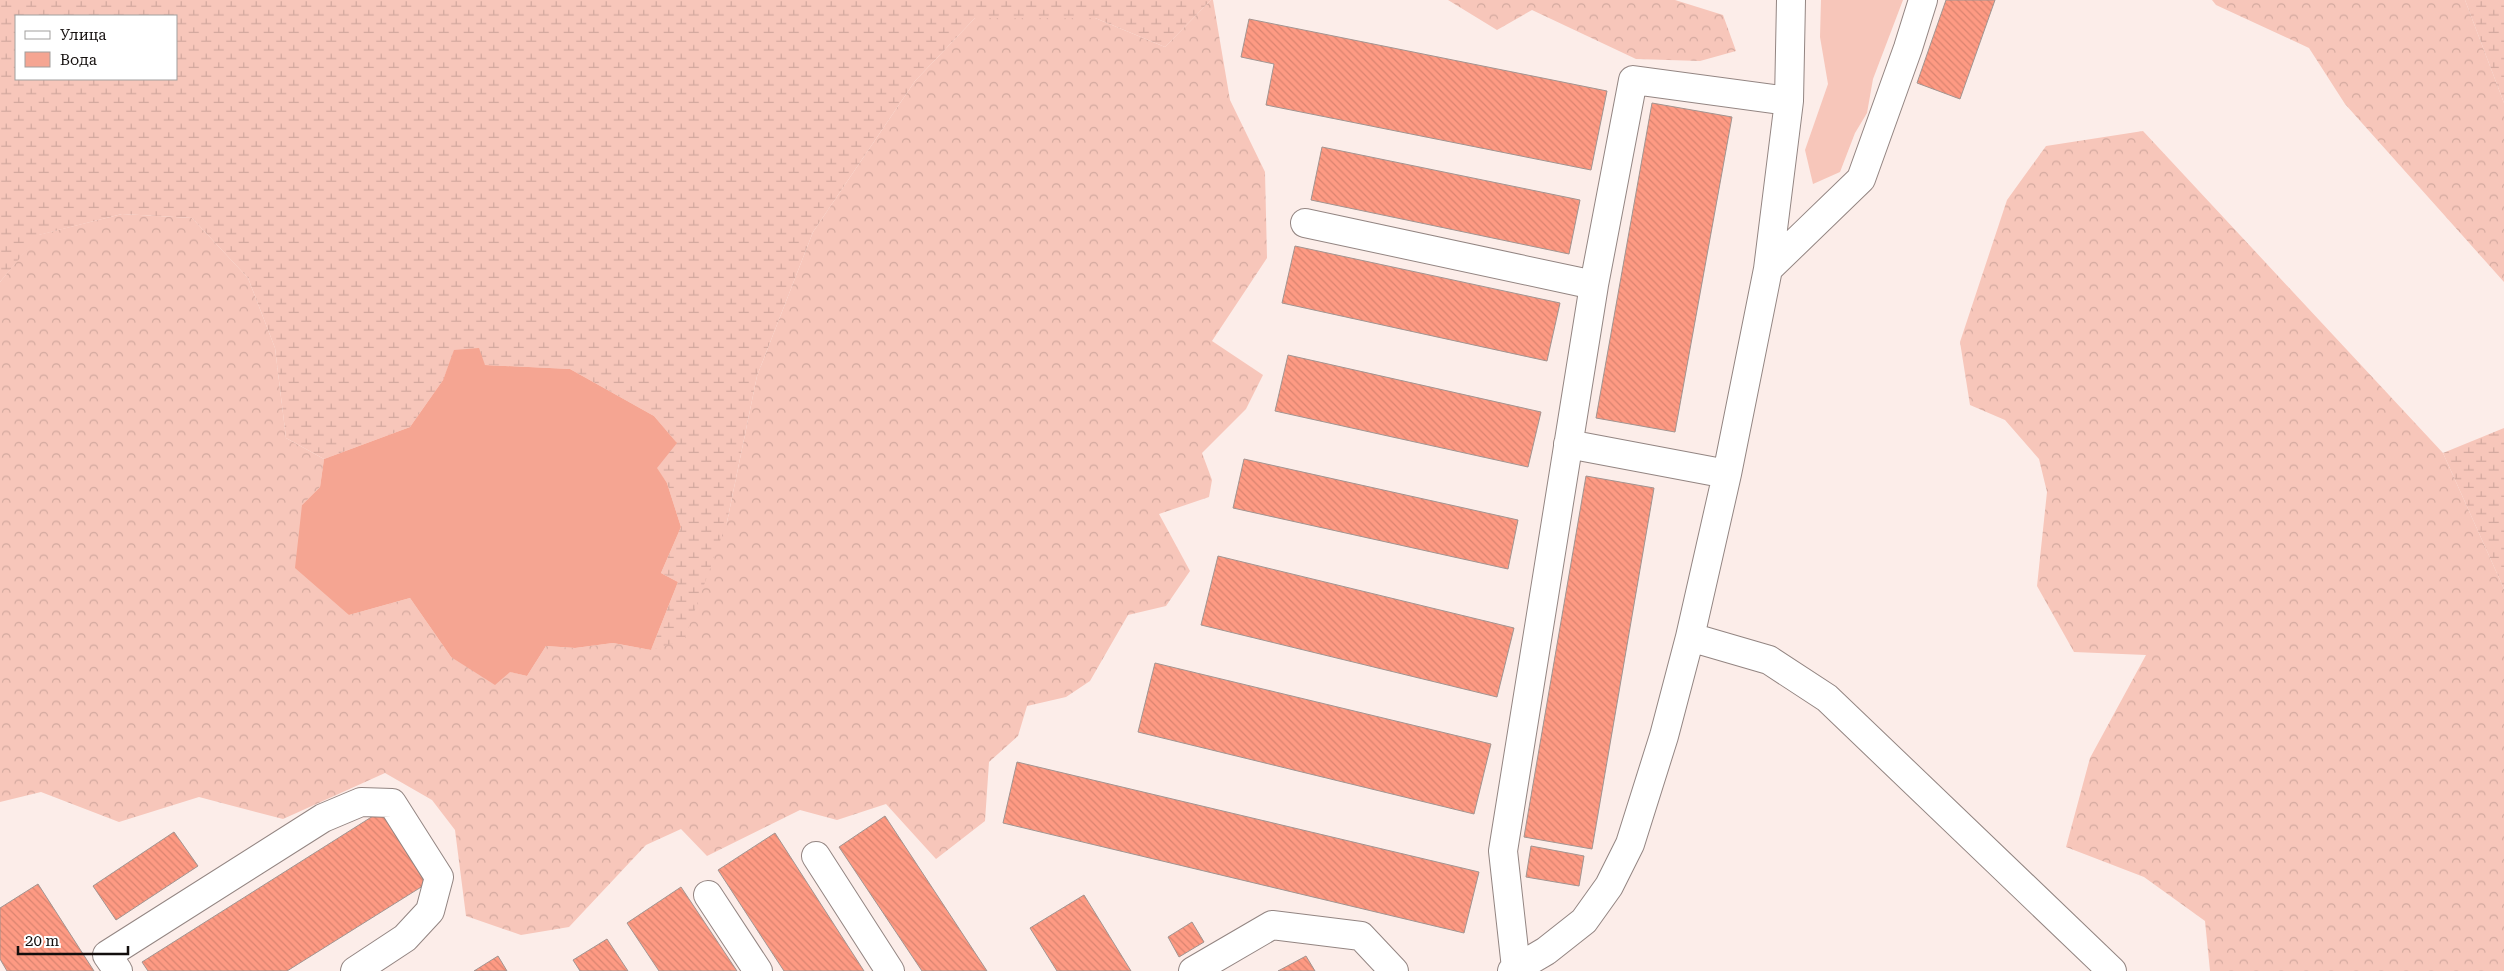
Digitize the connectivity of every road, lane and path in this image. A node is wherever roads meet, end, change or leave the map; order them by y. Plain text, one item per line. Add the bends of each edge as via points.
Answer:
1 (1791, 0) edge
2 (1923, 0) edge
3 (1789, 101) junction
4 (1305, 223) dead end
5 (1768, 269) junction
6 (1594, 285) junction
7 (1568, 444) junction
8 (1727, 474) junction
9 (1690, 637) junction
10 (816, 856) dead end
11 (708, 895) dead end
12 (1514, 970) edge
13 (118, 971) edge
14 (355, 971) edge
15 (758, 971) edge
16 (890, 971) edge
17 (1193, 971) edge
18 (1394, 971) edge
19 (2112, 971) edge

1 - 3 street
2 - 5 street via 1861,179
3 - 5 street
3 - 6 street via 1633,80
4 - 6 street
5 - 8 street
6 - 7 street
7 - 8 street
7 - 12 street via 1503,851
8 - 9 street
9 - 12 street via 1664,736 1630,844 1609,886 1584,921 1546,951
9 - 19 street via 1769,660 1827,698
10 - 16 street
11 - 15 street
13 - 14 street via 107,955 323,818 361,802 392,803 439,877 430,911 405,938
17 - 18 street via 1272,925 1361,936

